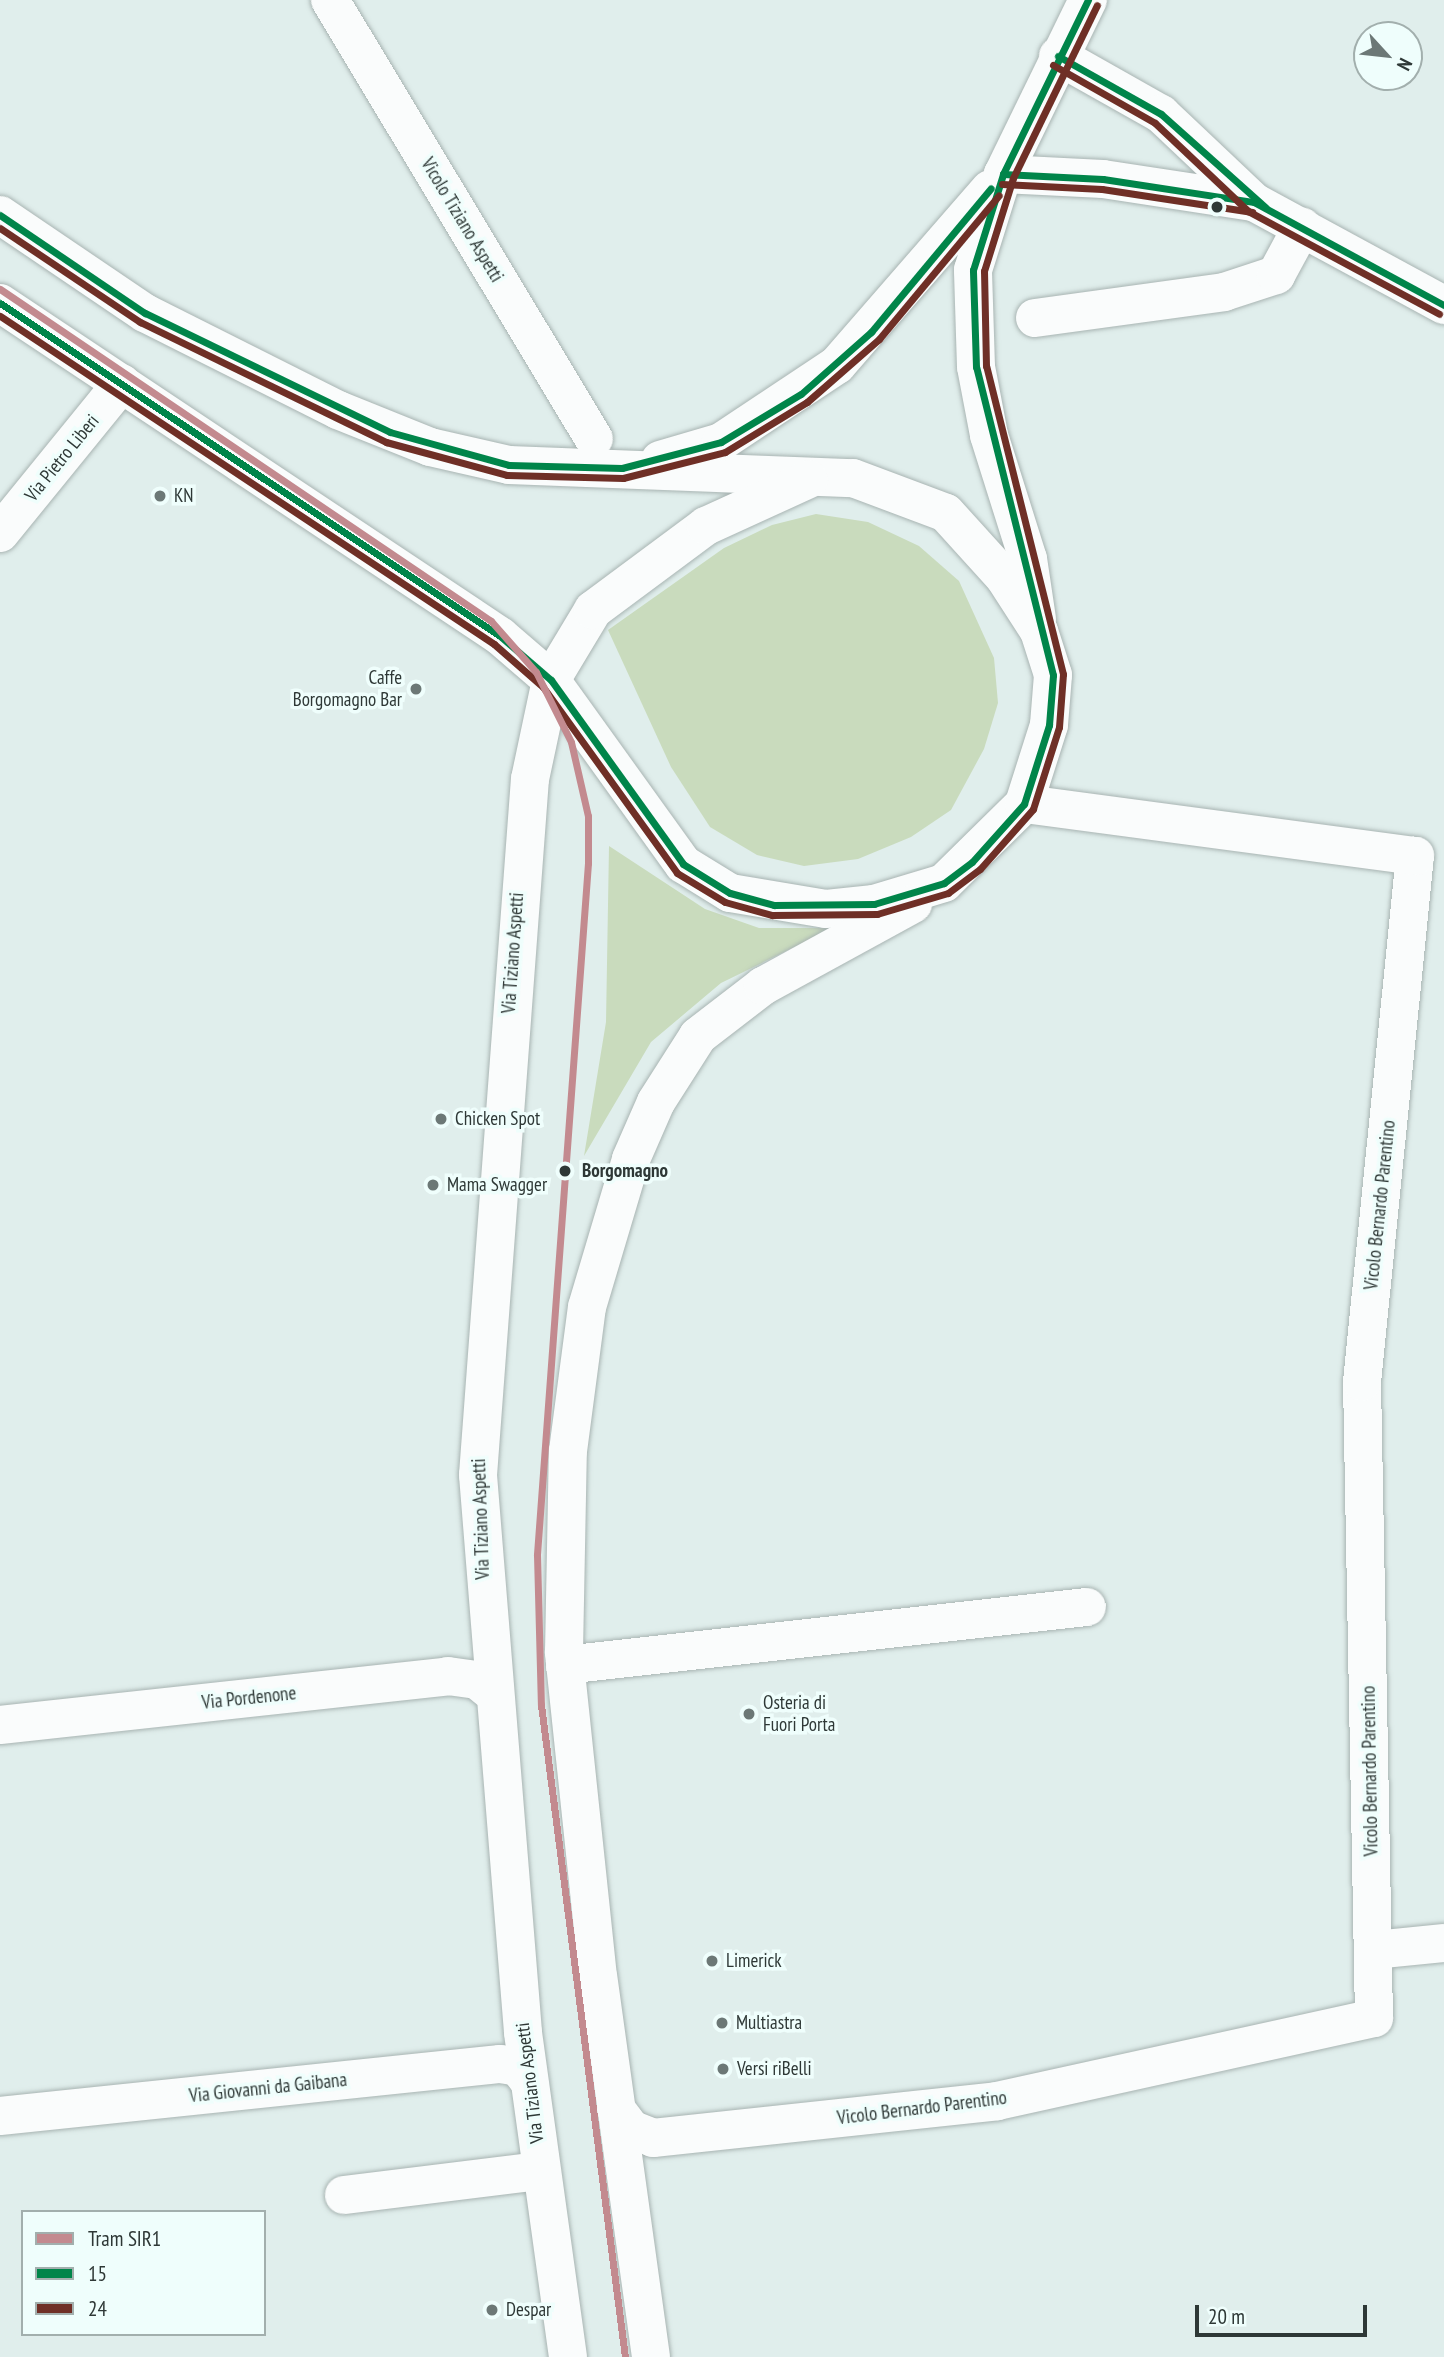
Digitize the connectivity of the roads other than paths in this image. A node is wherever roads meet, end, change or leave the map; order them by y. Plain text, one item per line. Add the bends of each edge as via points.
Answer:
1 (330, 0) edge
2 (1087, 0) edge
3 (1058, 56) junction
4 (1003, 174) junction
5 (1254, 202) junction
6 (0, 215) edge
7 (1302, 228) junction
8 (0, 303) edge
9 (1444, 305) edge
10 (1035, 318) dead end
11 (122, 383) junction
12 (594, 439) dead end
13 (622, 468) junction
14 (814, 477) junction
15 (0, 533) edge
16 (1039, 631) junction
17 (551, 680) junction
18 (1024, 804) junction
19 (944, 883) junction
20 (1087, 1607) dead end
21 (565, 1665) junction
22 (493, 1693) junction
23 (0, 1725) edge
24 (1444, 1943) edge
25 (1374, 1950) junction
26 (529, 2081) junction
27 (615, 2109) junction
28 (0, 2116) edge
29 (540, 2171) junction
30 (344, 2195) dead end
31 (568, 2357) edge
32 (651, 2357) edge

1 - 12 street, Vicolo Tiziano Aspetti
2 - 3 street
3 - 4 street
3 - 5 street via 1161,114
4 - 5 street via 1103,179
4 - 13 street via 871,332 801,394 721,442
4 - 16 street via 973,270 976,367 1028,559
5 - 7 street
6 - 13 street via 145,313 390,432 509,465
7 - 9 street
7 - 10 street via 1276,275 1224,292
8 - 11 street
11 - 15 street, Via Pietro Liberi
11 - 17 street via 451,598
13 - 14 street
14 - 16 street via 898,490 946,513 1004,577
14 - 17 street via 706,526 630,578 593,610
16 - 18 street via 1053,675 1049,725
17 - 19 street via 649,824 683,864 730,893 826,909 874,904
17 - 22 street, Via Tiziano Aspetti via 517,894 478,1410
18 - 19 street
18 - 25 street, Vicolo Bernardo Parentino via 1415,856 1362,1382
19 - 21 street via 723,1014 698,1036 656,1102 631,1159 587,1307 568,1451
20 - 21 street
21 - 27 street
22 - 23 street, Via Pordenone via 477,1680 448,1676
22 - 26 street, Via Tiziano Aspetti
24 - 25 street
25 - 27 street, Vicolo Bernardo Parentino via 1374,2018 997,2101 653,2138 631,2129
26 - 28 street, Via Giovanni da Gaibana via 518,2067 500,2064
26 - 29 street, Via Tiziano Aspetti
27 - 32 street
29 - 30 street
29 - 31 street, Via Tiziano Aspetti

